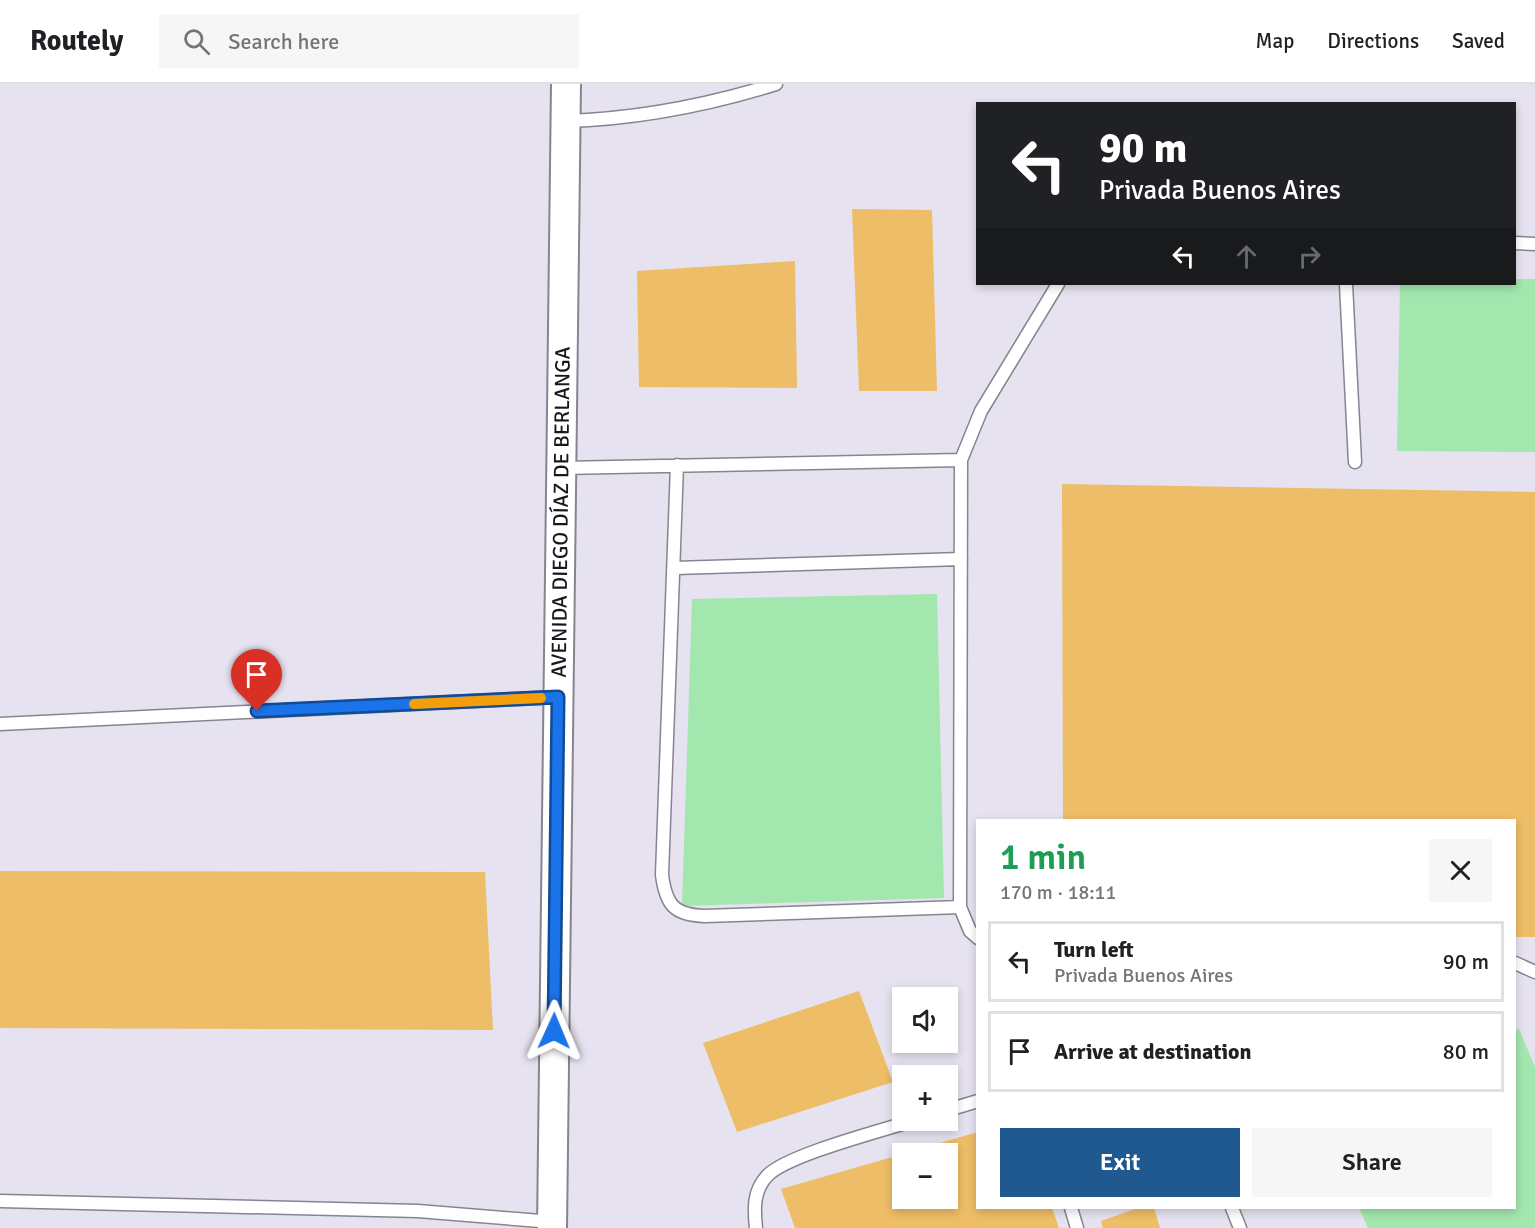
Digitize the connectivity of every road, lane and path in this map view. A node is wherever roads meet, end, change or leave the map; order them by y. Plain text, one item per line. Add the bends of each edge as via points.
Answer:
1 (566, 84) edge
2 (776, 84) edge
3 (566, 121) junction
4 (1516, 243) edge
5 (1535, 244) edge
6 (1057, 285) edge
7 (1346, 285) edge
8 (961, 460) junction
9 (1355, 462) dead end
10 (677, 465) junction
11 (562, 468) junction
12 (961, 559) junction
13 (675, 568) junction
14 (558, 697) junction
15 (0, 724) edge
16 (960, 907) junction
17 (976, 936) edge
18 (1516, 963) edge
19 (1535, 972) edge
20 (976, 1102) edge
21 (958, 1107) edge
22 (892, 1128) edge
23 (0, 1201) edge
24 (1071, 1209) edge
25 (1232, 1209) edge
26 (552, 1225) edge
27 (756, 1228) edge
28 (1077, 1228) edge
29 (1240, 1228) edge

1 - 3 street, AVENIDA DIEGO DÍAZ DE BERLANGA
2 - 3 lane via 707,103 616,119
3 - 11 street, AVENIDA DIEGO DÍAZ DE BERLANGA
4 - 5 lane
6 - 8 lane via 981,411
7 - 9 lane
8 - 10 lane
8 - 12 lane
10 - 11 lane
10 - 13 lane
11 - 14 street, AVENIDA DIEGO DÍAZ DE BERLANGA
12 - 13 lane
12 - 16 lane
13 - 16 lane via 662,875 664,893 674,908 686,915 705,916
14 - 15 lane
14 - 26 street, AVENIDA DIEGO DÍAZ DE BERLANGA
16 - 17 lane
18 - 19 lane
20 - 21 lane
22 - 27 lane via 789,1162 767,1175 754,1200
23 - 26 lane via 418,1211
24 - 28 lane
25 - 29 lane

